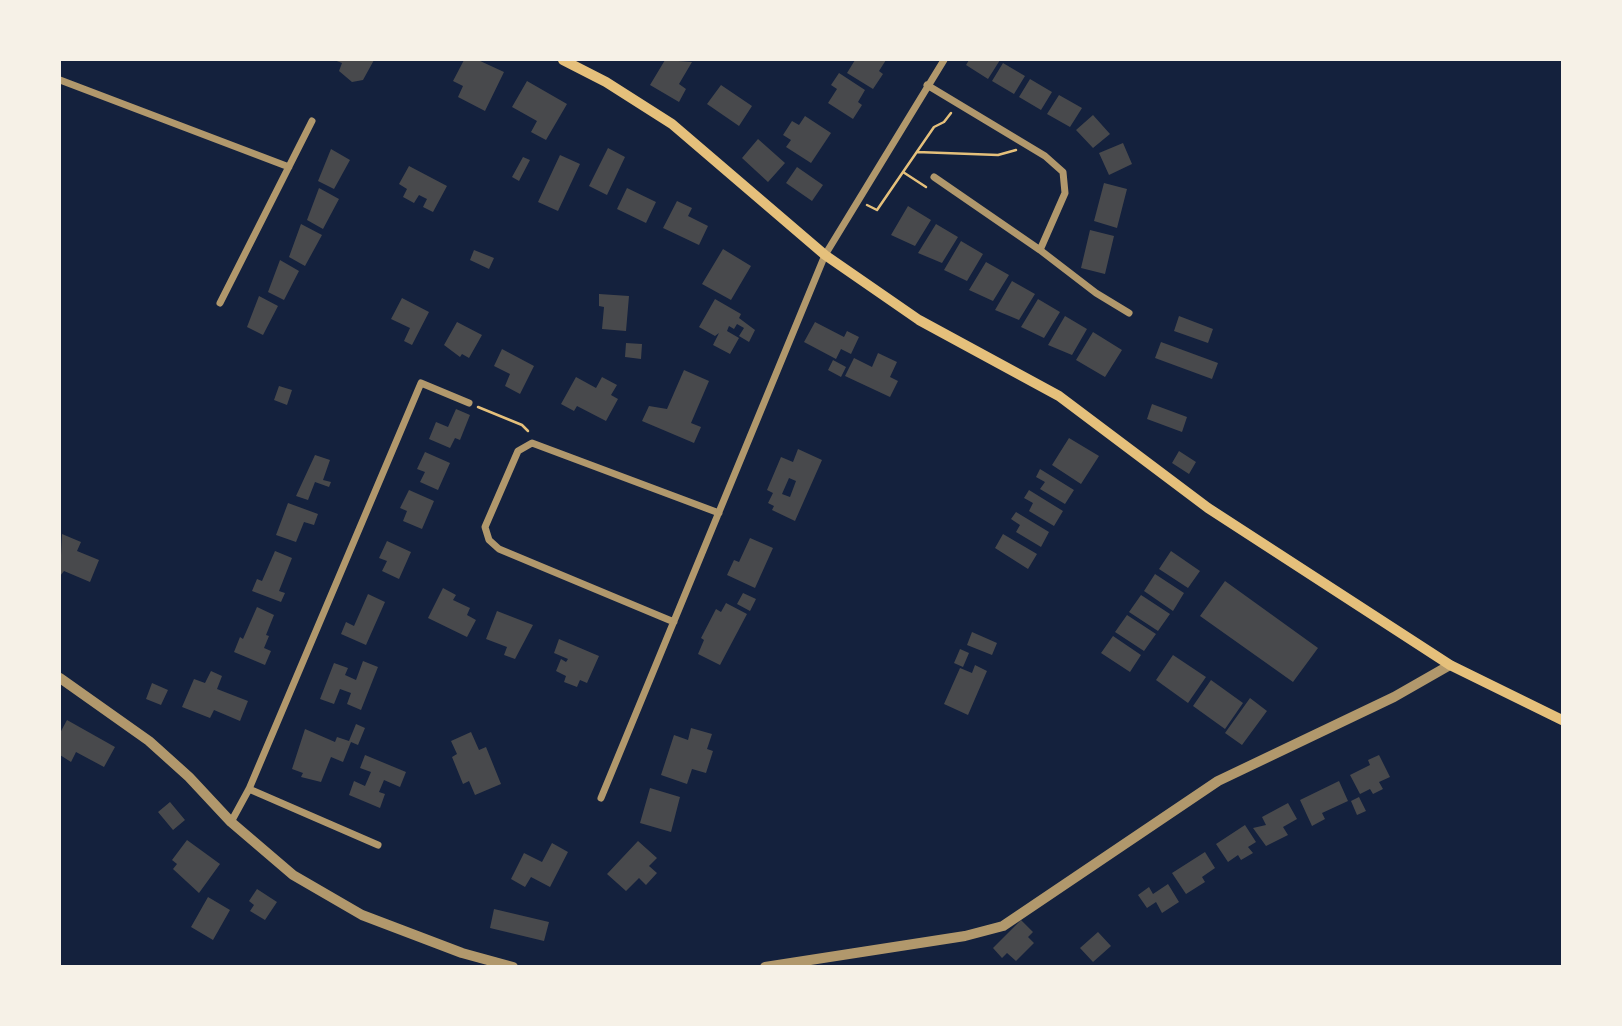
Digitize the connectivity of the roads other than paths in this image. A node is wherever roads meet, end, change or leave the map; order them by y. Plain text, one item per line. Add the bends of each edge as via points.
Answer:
1 (563, 60) edge
2 (944, 60) edge
3 (60, 80) edge
4 (928, 85) junction
5 (312, 121) dead end
6 (289, 167) junction
7 (934, 177) dead end
8 (1040, 250) junction
9 (825, 255) junction
10 (220, 303) dead end
11 (1129, 313) dead end
12 (469, 403) road end
13 (719, 513) junction
14 (674, 622) junction
15 (1450, 666) junction
16 (60, 678) edge
17 (1563, 720) edge
18 (249, 789) junction
19 (601, 799) dead end
20 (231, 822) junction
21 (378, 845) dead end
22 (513, 967) edge
23 (765, 967) edge

1 - 9 main road via 672,124
2 - 4 street
3 - 6 street
4 - 8 street via 1045,156 1063,172 1065,193
4 - 9 street
5 - 6 street
6 - 10 street
7 - 8 street
8 - 11 street
9 - 13 street
9 - 15 main road via 919,320 1059,396 1208,508
12 - 18 street via 421,383
13 - 14 street
13 - 14 street via 533,443 517,452 485,527 489,540 499,549
14 - 19 street
15 - 17 main road
15 - 23 street via 1218,781 1003,926
16 - 20 street via 149,741
18 - 20 street
18 - 21 street
20 - 22 street via 293,875 362,915

